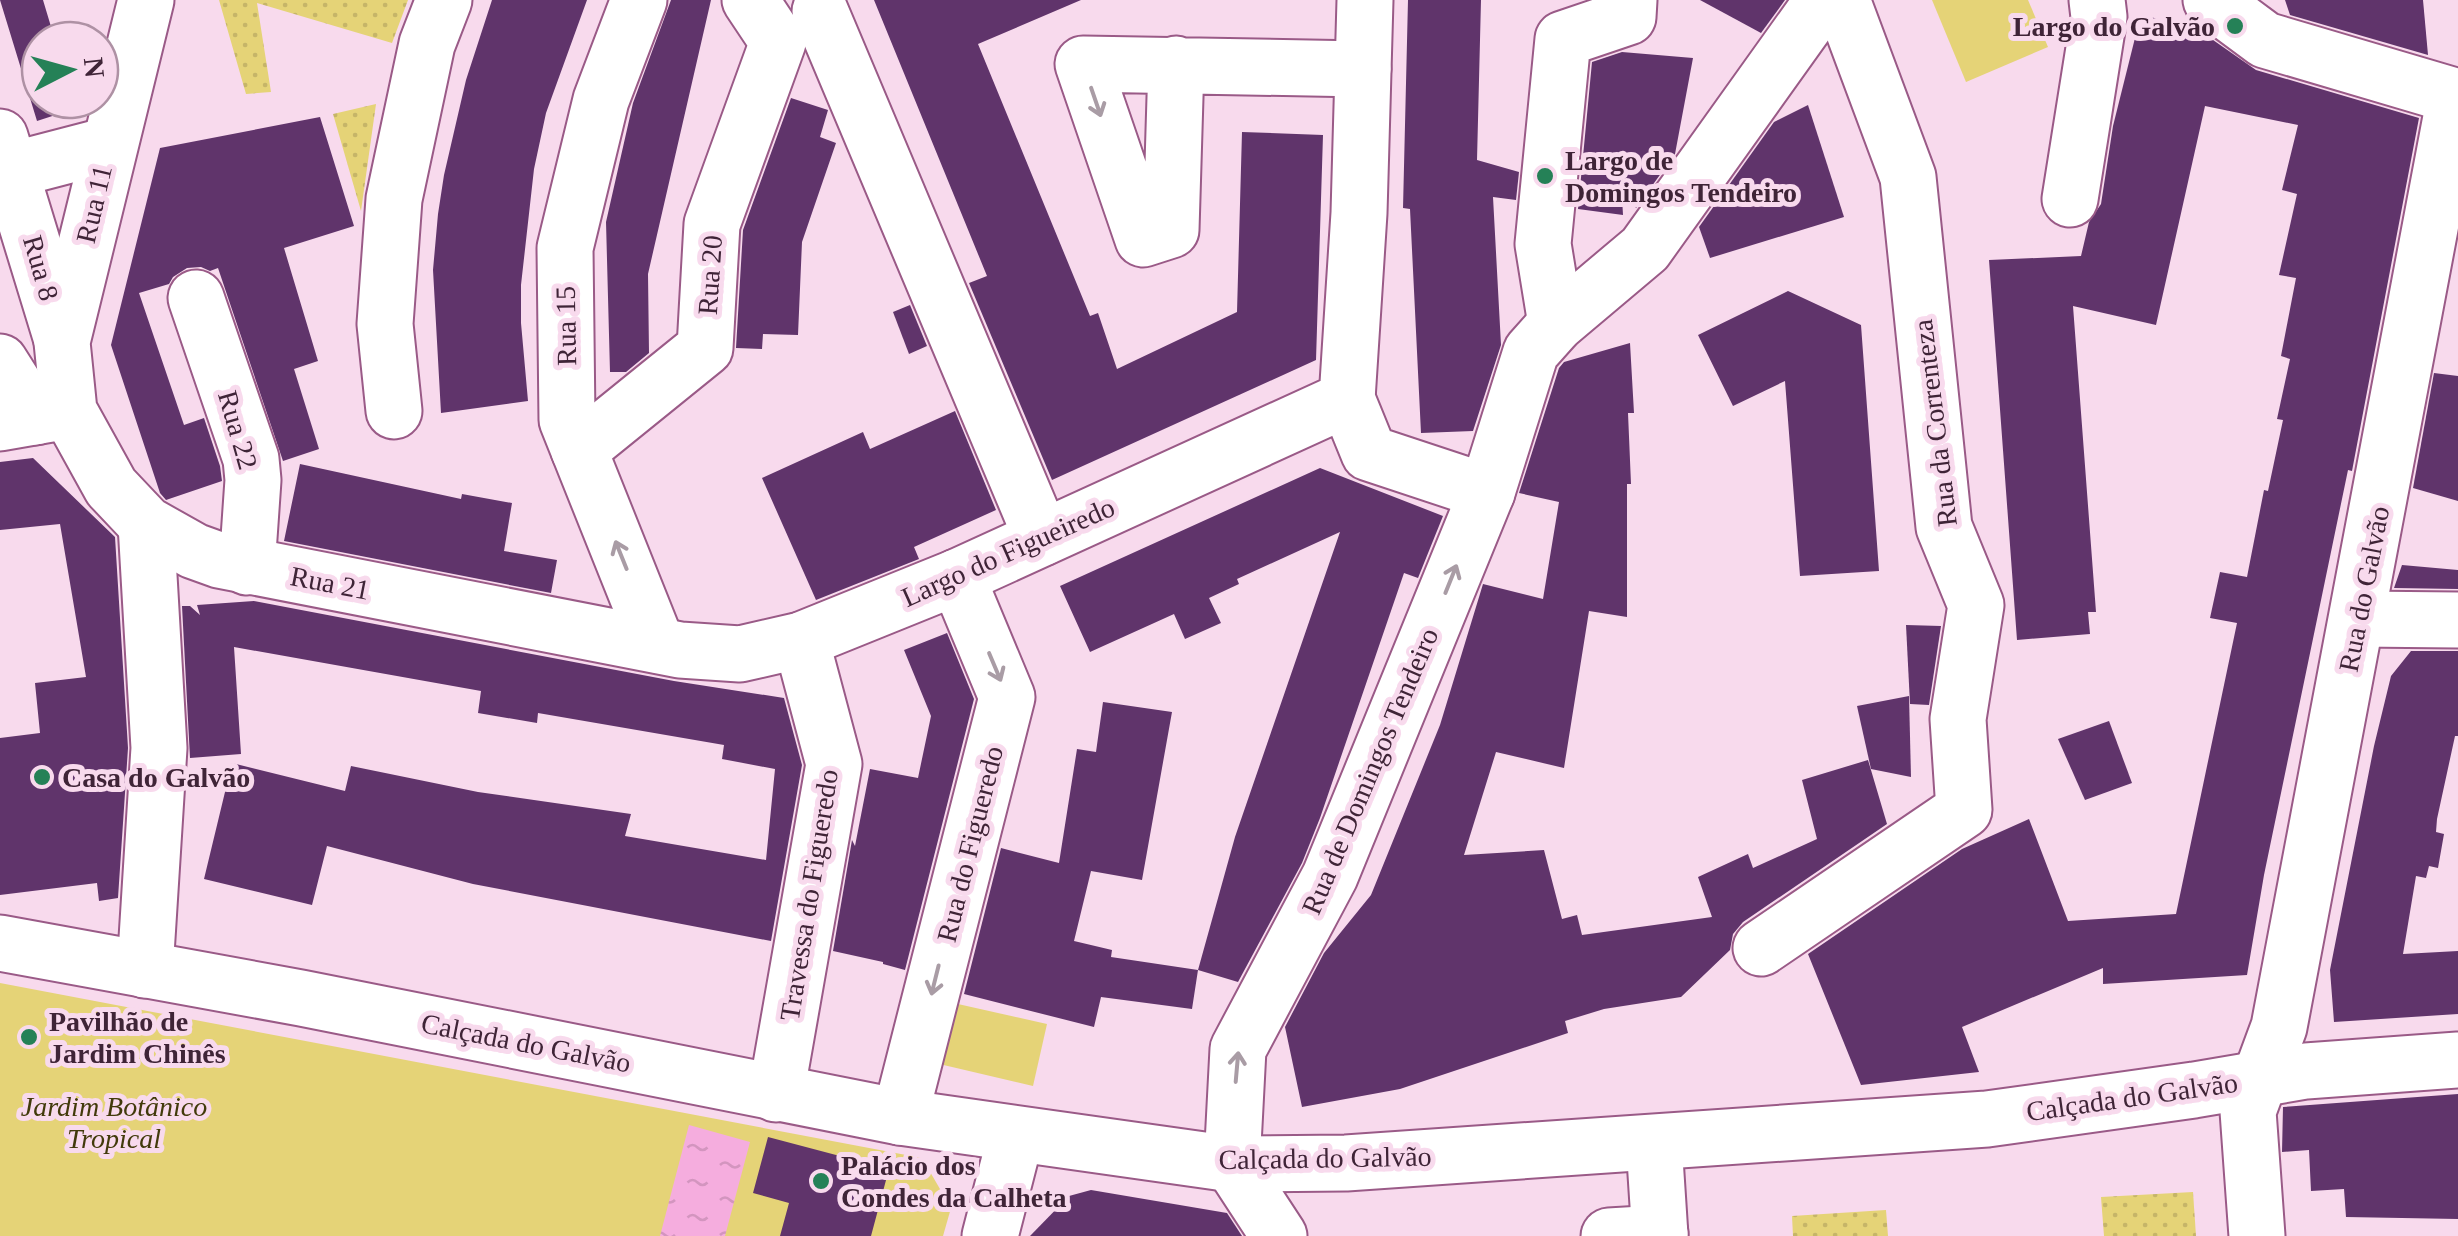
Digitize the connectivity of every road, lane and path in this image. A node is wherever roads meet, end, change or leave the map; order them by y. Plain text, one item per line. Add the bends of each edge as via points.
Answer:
1 (444, 0) edge
2 (640, 0) edge
3 (750, 0) edge
4 (1365, 0) edge
5 (1823, 0) edge
6 (1842, 0) edge
7 (2096, 0) edge
8 (2211, 0) edge
9 (144, 1) edge
10 (1629, 9) edge
11 (820, 11) dead end
12 (1176, 64) dead end
13 (1363, 69) junction
14 (2454, 127) edge
15 (108, 145) junction
16 (6, 154) edge
17 (2070, 199) dead end
18 (196, 298) dead end
19 (1556, 324) junction
20 (62, 342) junction
21 (0, 362) edge
22 (1347, 398) junction
23 (394, 410) dead end
24 (35, 417) edge
25 (579, 450) junction
26 (1487, 492) junction
27 (146, 524) junction
28 (1042, 538) junction
29 (247, 567) junction
30 (957, 577) junction
31 (2358, 620) junction
32 (2458, 620) edge
33 (801, 640) junction
34 (657, 645) junction
35 (1771, 942) dead end
36 (0, 943) edge
37 (144, 970) junction
38 (2458, 1060) edge
39 (2257, 1079) junction
40 (776, 1094) junction
41 (900, 1117) junction
42 (1016, 1135) junction
43 (1654, 1143) junction
44 (1232, 1164) junction
45 (1643, 1235) edge
46 (990, 1236) edge
47 (1279, 1236) edge
48 (2257, 1236) edge

1 - 23 street via 427,44 394,199 385,324
2 - 25 street, Rua 15 via 601,100 565,248 567,420
3 - 25 street, Rua 20 via 778,42 712,224 705,348
4 - 13 street
5 - 19 street via 1645,249
6 - 35 street, Rua da Correnteza via 1908,177 1944,527 1976,605 1958,719 1964,810
7 - 17 street via 2099,17
8 - 14 street via 2265,40
9 - 15 street, Rua 11
10 - 19 street via 1563,39 1544,244
11 - 28 street
12 - 13 street
13 - 22 street
14 - 31 street, Rua do Galvão
15 - 16 street
15 - 20 street, Rua 11
16 - 20 street, Rua 8
18 - 29 street, Rua 22 via 251,460
19 - 26 street via 1531,352
20 - 24 street, Rua 11
21 - 24 street, Rua 21
22 - 26 street via 1368,453
22 - 28 street, Largo do Figueiredo
24 - 27 street, Rua 21
34 -> 25 street, Rua 15
44 -> 26 street, Rua de Domingos Tendeiro via 1238,1049 1330,876
27 - 29 street, Rua 21 via 194,551
27 - 37 street via 159,748
28 - 30 street, Largo do Figueiredo
29 - 34 street, Rua 21
30 - 33 street, Largo do Figueiredo
30 -> 41 street, Rua do Figueredo via 1008,697
31 - 32 street
31 - 39 street, Rua do Galvão via 2279,1027
33 - 34 street, Largo do Figueiredo via 740,654
33 - 40 street, Travessa do Figueredo via 834,764
36 - 37 street, Calçada do Galvão
37 - 40 street, Calçada do Galvão
38 - 39 street, Calçada do Galvão
39 - 43 street, Calçada do Galvão via 1987,1119
39 - 48 street, Rua do Galvão via 2248,1111
40 - 41 street, Calçada do Galvão
41 - 42 street, Calçada do Galvão
42 - 44 street, Calçada do Galvão
42 - 46 street
43 - 44 street, Calçada do Galvão
43 - 45 street
44 - 47 street

